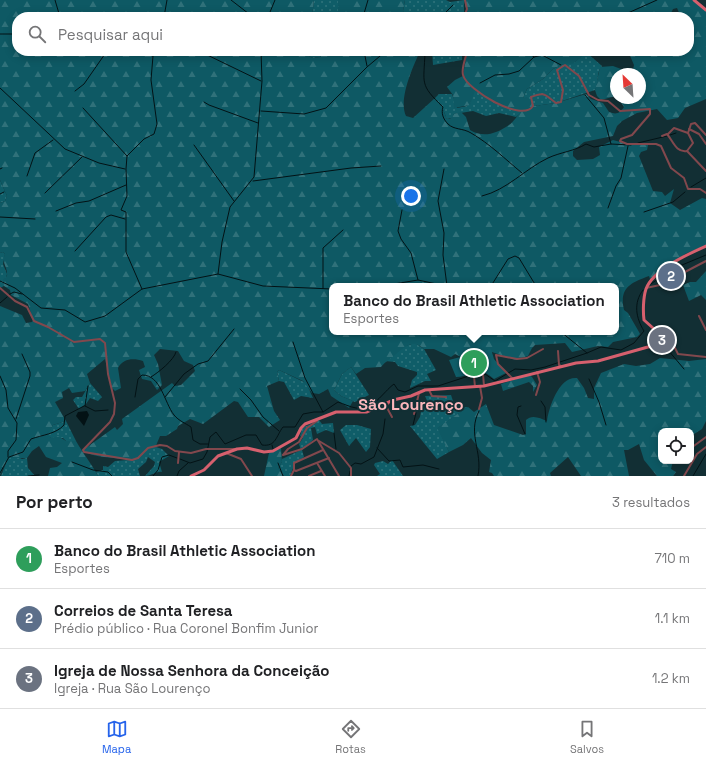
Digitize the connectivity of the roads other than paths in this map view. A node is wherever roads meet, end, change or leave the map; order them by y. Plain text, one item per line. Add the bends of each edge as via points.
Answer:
1 (465, 0) edge
2 (694, 0) edge
3 (706, 10) edge
4 (466, 12) edge
5 (466, 56) edge
6 (689, 129) junction
7 (688, 133) junction
8 (668, 134) junction
9 (706, 135) edge
10 (662, 136) dead end
11 (706, 144) edge
12 (687, 151) junction
13 (706, 171) edge
14 (706, 194) edge
15 (706, 246) edge
16 (706, 261) edge
17 (0, 288) edge
18 (646, 288) junction
19 (699, 316) dead end
20 (706, 330) edge
21 (662, 336) junction
22 (543, 349) dead end
23 (558, 351) dead end
24 (706, 357) edge
25 (573, 364) junction
26 (537, 372) junction
27 (483, 374) dead end
28 (474, 376) dead end
29 (512, 378) junction
30 (482, 386) junction
31 (475, 387) junction
32 (429, 390) junction
33 (419, 392) junction
34 (536, 395) dead end
35 (446, 397) dead end
36 (393, 400) junction
37 (373, 403) dead end
38 (379, 406) junction
39 (479, 409) dead end
40 (414, 414) dead end
41 (392, 417) dead end
42 (319, 419) junction
43 (706, 437) edge
44 (319, 441) junction
45 (694, 446) edge
46 (706, 447) edge
47 (237, 449) junction
48 (324, 450) junction
49 (179, 452) junction
50 (226, 453) junction
51 (329, 458) junction
52 (178, 463) dead end
53 (317, 463) junction
54 (294, 470) junction
55 (321, 471) junction
56 (191, 476) edge
57 (252, 476) edge
58 (291, 476) edge
59 (309, 476) edge
60 (325, 476) edge
61 (339, 476) edge
62 (351, 476) edge
63 (684, 476) edge

1 - 4 street
2 - 3 main road
5 - 14 street via 463,73 468,84 507,108 520,111 529,109 533,106 531,97 540,94 547,95 556,103 560,102 563,90 557,70 566,65 579,76 587,92 594,99 608,101 620,111 650,109 650,114 632,135 621,138 622,142 656,144 662,147 670,166 683,176 688,189 700,190
6 - 7 street
6 - 9 street via 691,124 696,124
6 - 11 street via 699,134
7 - 8 street via 674,128
7 - 12 street via 693,143
8 - 10 street
8 - 12 street via 677,148
12 - 13 street
15 - 18 main road via 673,262
16 - 18 street via 657,287
17 - 49 street via 27,307 34,322 48,327 68,340 102,340 106,347 106,361 115,403 114,414 110,422 83,451 132,460 148,448 156,446 165,445
18 - 21 main road via 644,320
19 - 20 street
21 - 24 street via 670,338 678,354
21 - 25 main road via 655,344 642,349
22 - 29 street via 527,358 496,355 498,364
23 - 25 street via 560,366
25 - 26 main road
26 - 29 main road
26 - 34 street via 540,382
27 - 30 street
28 - 31 street
29 - 30 main road
30 - 31 main road
30 - 39 street
31 - 32 main road
32 - 33 main road
32 - 35 street via 432,396
33 - 36 main road
33 - 40 street
36 - 38 main road
36 - 41 street via 386,406
37 - 38 street
38 - 42 main road via 371,411 338,412
42 - 44 street via 307,428 299,442 283,455 302,449 314,440
42 - 47 main road via 303,426 296,438 273,451
43 - 45 street
44 - 48 street
44 - 62 street via 339,453 351,468
46 - 63 street via 697,454
47 - 49 street
47 - 50 main road
48 - 51 street
48 - 54 street via 294,462
49 - 52 street
50 - 56 main road via 216,458 204,470
50 - 57 street via 241,459
51 - 53 street
51 - 61 street
53 - 54 street
53 - 55 street
54 - 58 street
55 - 59 street
55 - 60 street

